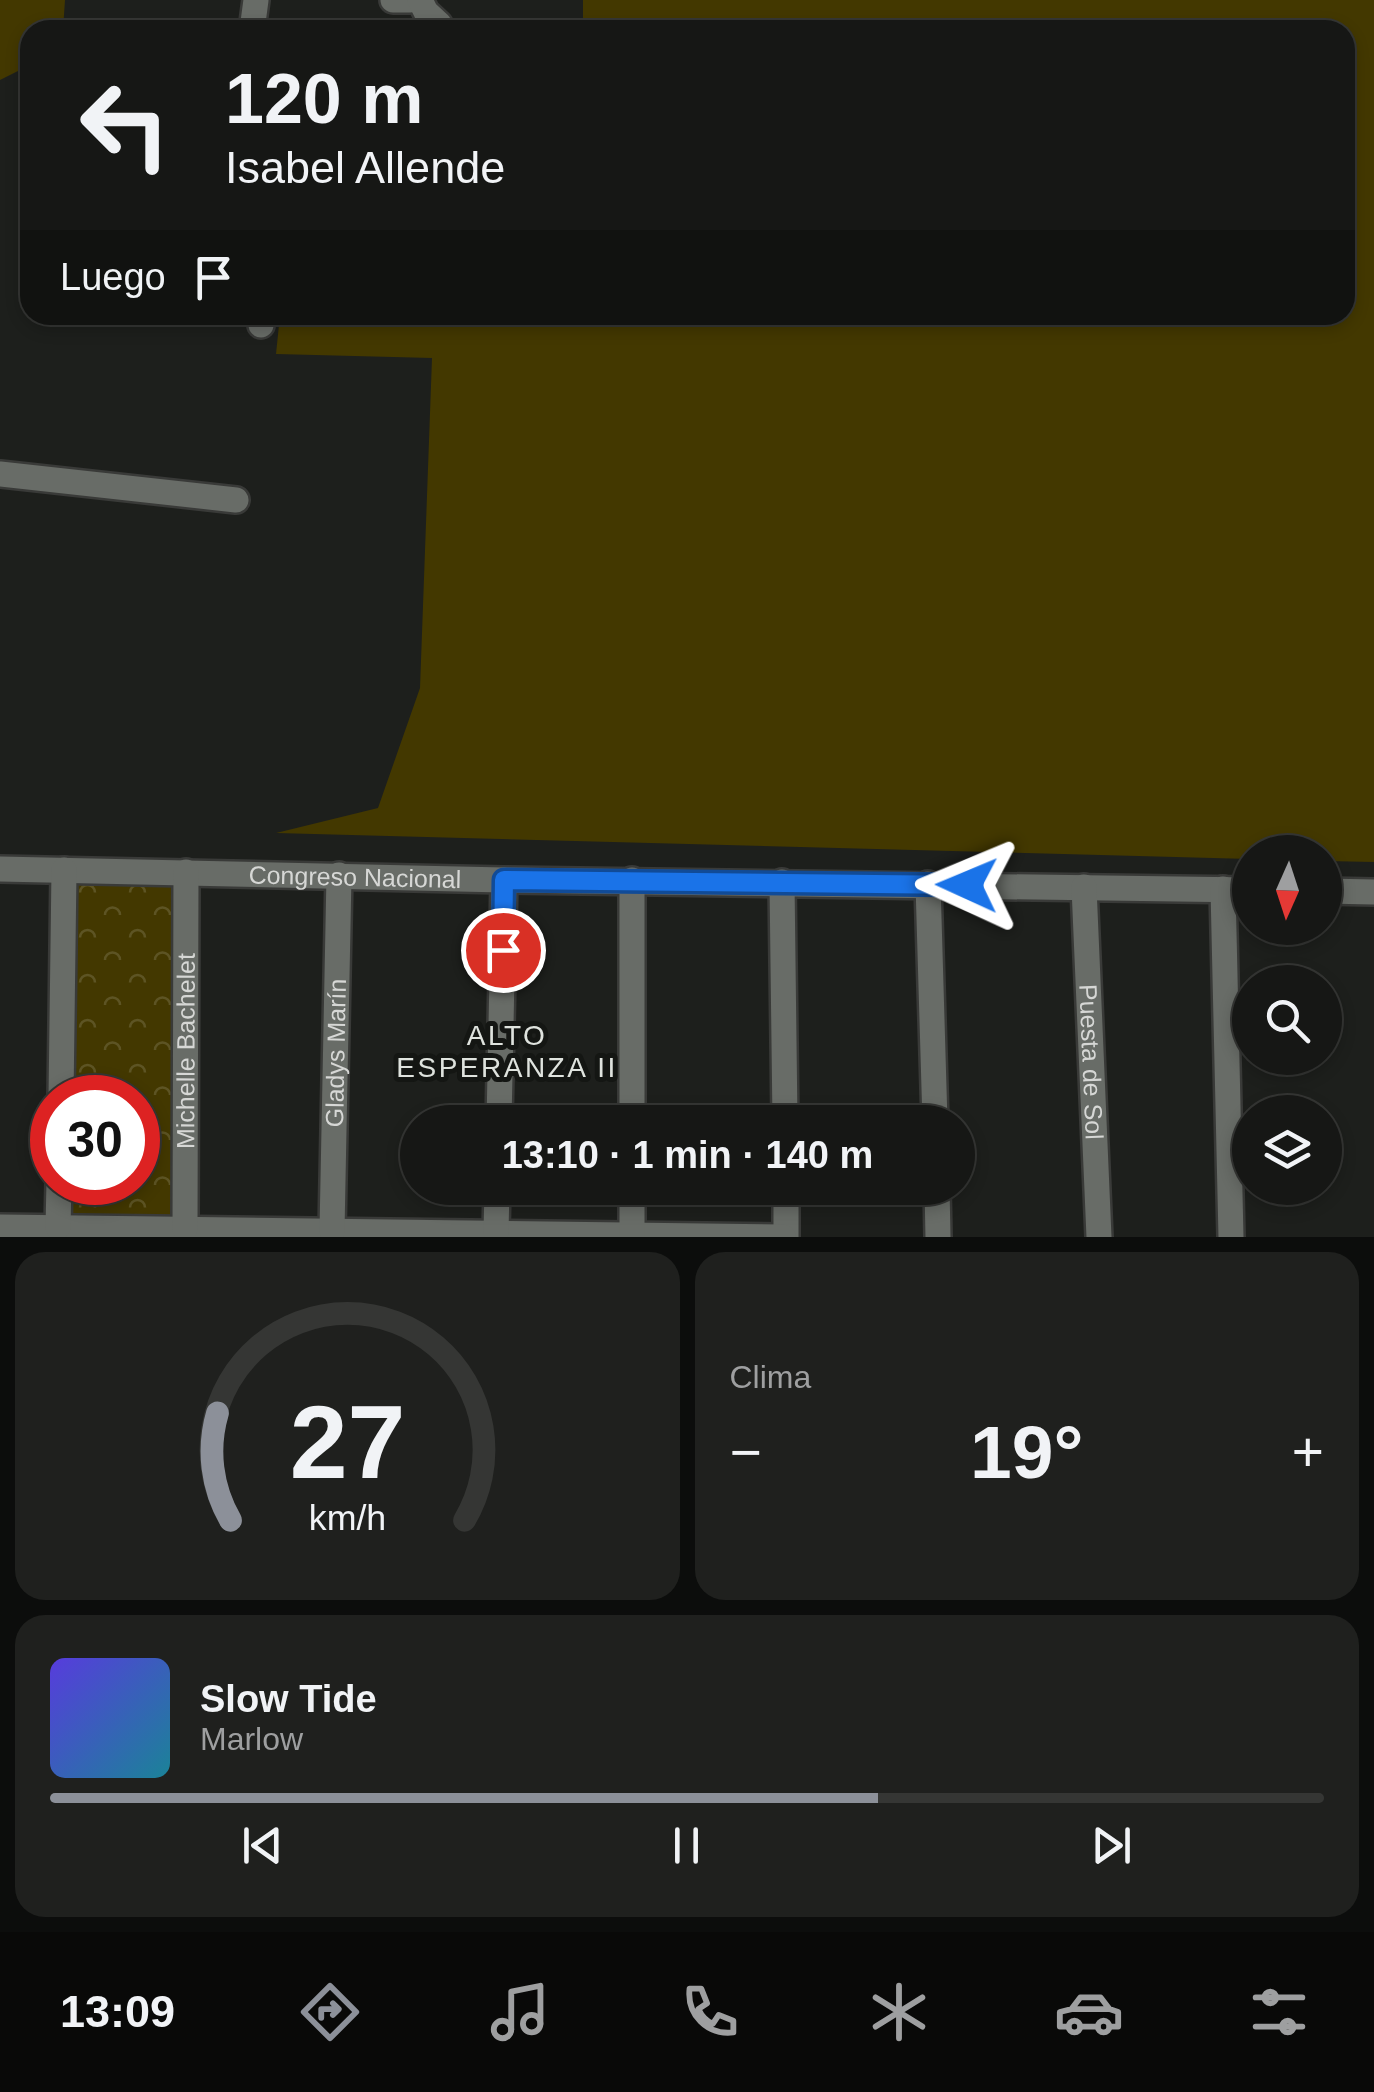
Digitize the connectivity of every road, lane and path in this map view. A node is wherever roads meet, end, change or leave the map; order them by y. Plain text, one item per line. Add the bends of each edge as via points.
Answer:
1 (393, 0) edge
2 (410, 0) edge
3 (420, 0) edge
4 (435, 20) edge
5 (0, 474) edge
6 (236, 500) dead end
7 (0, 869) edge
8 (64, 870) junction
9 (186, 872) junction
10 (339, 876) junction
11 (504, 880) junction
12 (632, 880) junction
13 (782, 882) junction
14 (928, 884) junction
15 (1084, 887) junction
16 (1223, 890) junction
17 (1232, 890) edge
18 (1342, 891) edge
19 (1374, 892) edge
20 (60, 1075) edge
21 (499, 1105) edge
22 (632, 1105) edge
23 (785, 1105) edge
24 (934, 1105) edge
25 (58, 1205) edge
26 (497, 1205) edge
27 (632, 1205) edge
28 (786, 1205) edge
29 (937, 1205) edge
30 (0, 1226) edge
31 (58, 1228) junction
32 (186, 1230) junction
33 (332, 1231) junction
34 (496, 1232) junction
35 (632, 1234) edge
36 (785, 1237) edge
37 (938, 1237) edge
38 (1099, 1237) edge
39 (1231, 1237) edge

1 - 2 street
3 - 4 street
5 - 6 street
7 - 8 street, Congreso Nacional
8 - 9 street, Congreso Nacional
8 - 20 street
9 - 10 street, Congreso Nacional
9 - 32 street, Michelle Bachelet
10 - 11 street, Congreso Nacional
10 - 33 street, Gladys Marín
11 - 12 street, Congreso Nacional
11 - 21 street
12 - 13 street, Congreso Nacional
12 - 22 street
13 - 14 street, Congreso Nacional
13 - 23 street
14 - 15 street, Congreso Nacional
14 - 24 street
15 - 16 street, Congreso Nacional
15 - 38 street, Puesta de Sol
16 - 17 street, Congreso Nacional
16 - 39 street
18 - 19 street
25 - 31 street
26 - 34 street
27 - 35 street
28 - 36 street
29 - 37 street
30 - 31 street
31 - 32 street
32 - 33 street
33 - 34 street
34 - 35 street
35 - 36 street

